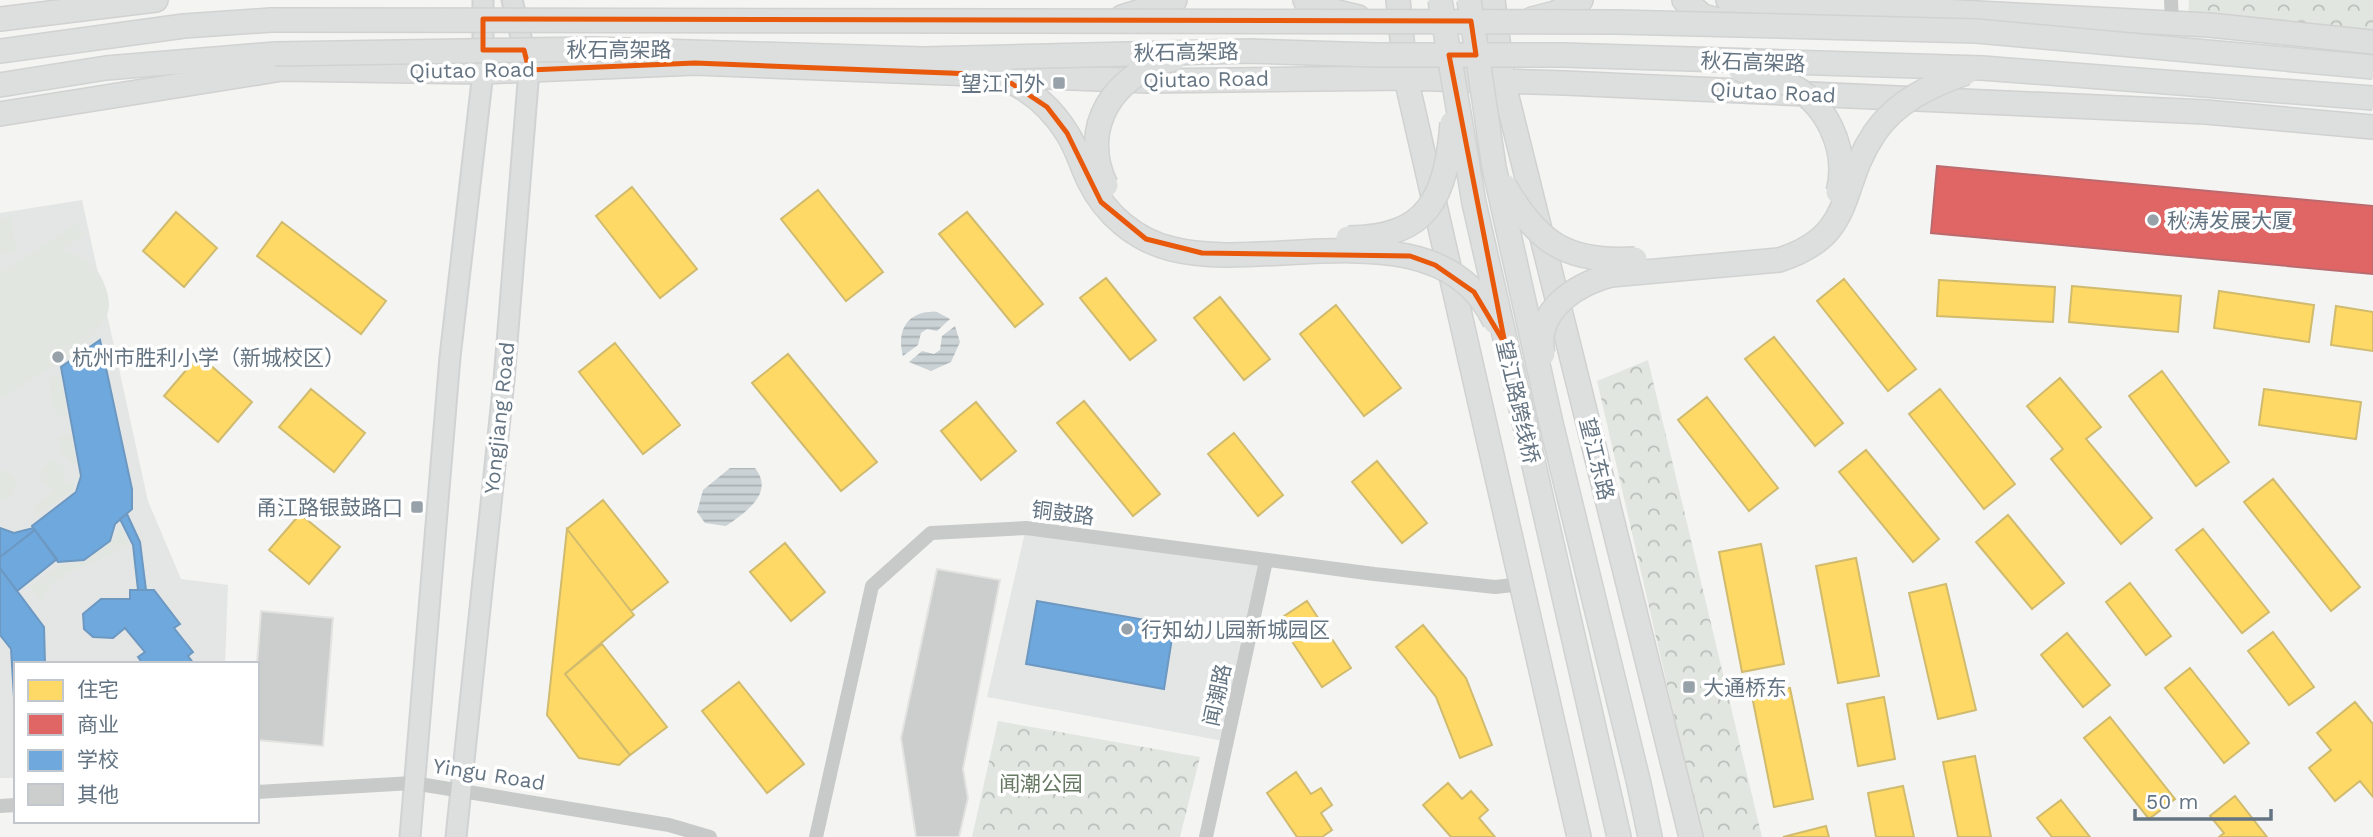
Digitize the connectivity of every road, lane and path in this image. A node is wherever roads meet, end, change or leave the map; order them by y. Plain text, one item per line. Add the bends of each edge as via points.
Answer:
1 (156, 0) edge
2 (483, 0) edge
3 (512, 0) edge
4 (1175, 0) edge
5 (1305, 0) edge
6 (1398, 0) edge
7 (1440, 0) edge
8 (1469, 0) edge
9 (1493, 0) edge
10 (1581, 0) edge
11 (1684, 0) edge
12 (1728, 0) edge
13 (2171, 11) edge
14 (6, 12) edge
15 (1104, 20) junction
16 (1371, 21) junction
17 (1521, 21) junction
18 (1740, 25) junction
19 (2373, 42) edge
20 (0, 51) edge
21 (1210, 51) junction
22 (923, 59) junction
23 (1728, 62) junction
24 (2373, 67) edge
25 (1982, 68) junction
26 (529, 70) junction
27 (483, 72) junction
28 (1406, 78) junction
29 (1503, 81) junction
30 (0, 85) edge
31 (1455, 92) junction
32 (2373, 99) edge
33 (0, 114) edge
34 (2373, 127) edge
35 (1494, 167) junction
36 (1505, 344) junction
37 (1551, 423) junction
38 (1266, 561) junction
39 (1523, 584) junction
40 (413, 783) junction
41 (460, 789) junction
42 (259, 792) edge
43 (410, 837) edge
44 (456, 837) edge
45 (710, 837) edge
46 (816, 837) edge
47 (1206, 837) edge
48 (1579, 837) edge
49 (1617, 837) edge
50 (1650, 837) edge
51 (1691, 837) edge

1 - 14 main road
2 - 27 main road
3 - 26 main road, Yongjiang Road
4 - 15 main road, bridge
5 - 16 main road, bridge
6 - 28 main road
7 - 31 main road, 望江路跨线桥, bridge
8 - 35 main road, 望江路跨线桥, bridge
9 - 29 main road, 望江东路
10 - 17 main road, bridge via 1555,13
11 - 18 main road, bridge via 1703,16
12 - 13 main road
13 - 19 main road
15 - 16 main road, 秋石高架路, bridge
15 - 20 main road, 秋石高架路, bridge via 271,20
16 - 17 main road, 秋石高架路, bridge
17 - 18 main road, 秋石高架路, bridge
18 - 24 main road, 秋石高架路, bridge via 1977,31
21 - 22 main road, 秋石高架路, bridge
21 - 23 main road, 秋石高架路, bridge
21 - 31 main road, bridge via 1153,64 1114,93 1100,113 1096,155 1109,190 1133,217 1172,235 1357,238 1409,225 1422,215 1443,184
22 - 30 main road, 秋石高架路, bridge via 593,48 275,54 106,68
22 - 36 main road, bridge via 989,71 1034,95 1067,133 1101,202 1122,224 1146,239 1171,249 1202,253 1410,256 1435,264 1474,292
23 - 25 main road, 秋石高架路, bridge
23 - 35 main road, bridge via 1751,75 1787,83 1808,98 1833,131 1840,152 1841,182 1836,199 1817,226 1790,245 1773,251 1614,260 1575,254 1533,229
25 - 32 main road, 秋石高架路, bridge
25 - 37 main road, bridge via 1916,95 1883,122 1865,149 1842,214 1805,251 1779,260 1611,275 1592,280 1566,296 1545,323 1541,344 1551,395
26 - 27 main road, Qiutao Road
26 - 28 main road, Qiutao Road via 695,63 1149,81
26 - 41 main road, Yongjiang Road via 504,380
27 - 33 main road, Qiutao Road via 282,69
27 - 40 main road via 450,357
28 - 29 main road, Qiutao Road
28 - 39 main road
29 - 34 main road, Qiutao Road via 2206,112
29 - 51 main road, 望江东路
31 - 36 main road, 望江路跨线桥, bridge
35 - 37 main road, 望江路跨线桥, bridge
36 - 49 main road, 望江路跨线桥, bridge
37 - 50 main road, 望江路跨线桥, bridge
38 - 39 street, 铜鼓路 via 1494,587
38 - 46 street, 铜鼓路 via 1026,528 931,533 873,586
38 - 47 street, 闻潮路
39 - 48 main road
40 - 41 street, Yingu Road
40 - 42 street, Yingu Road
40 - 43 main road
41 - 44 main road, Yongjiang Road
41 - 45 street, Yingu Road via 669,825

